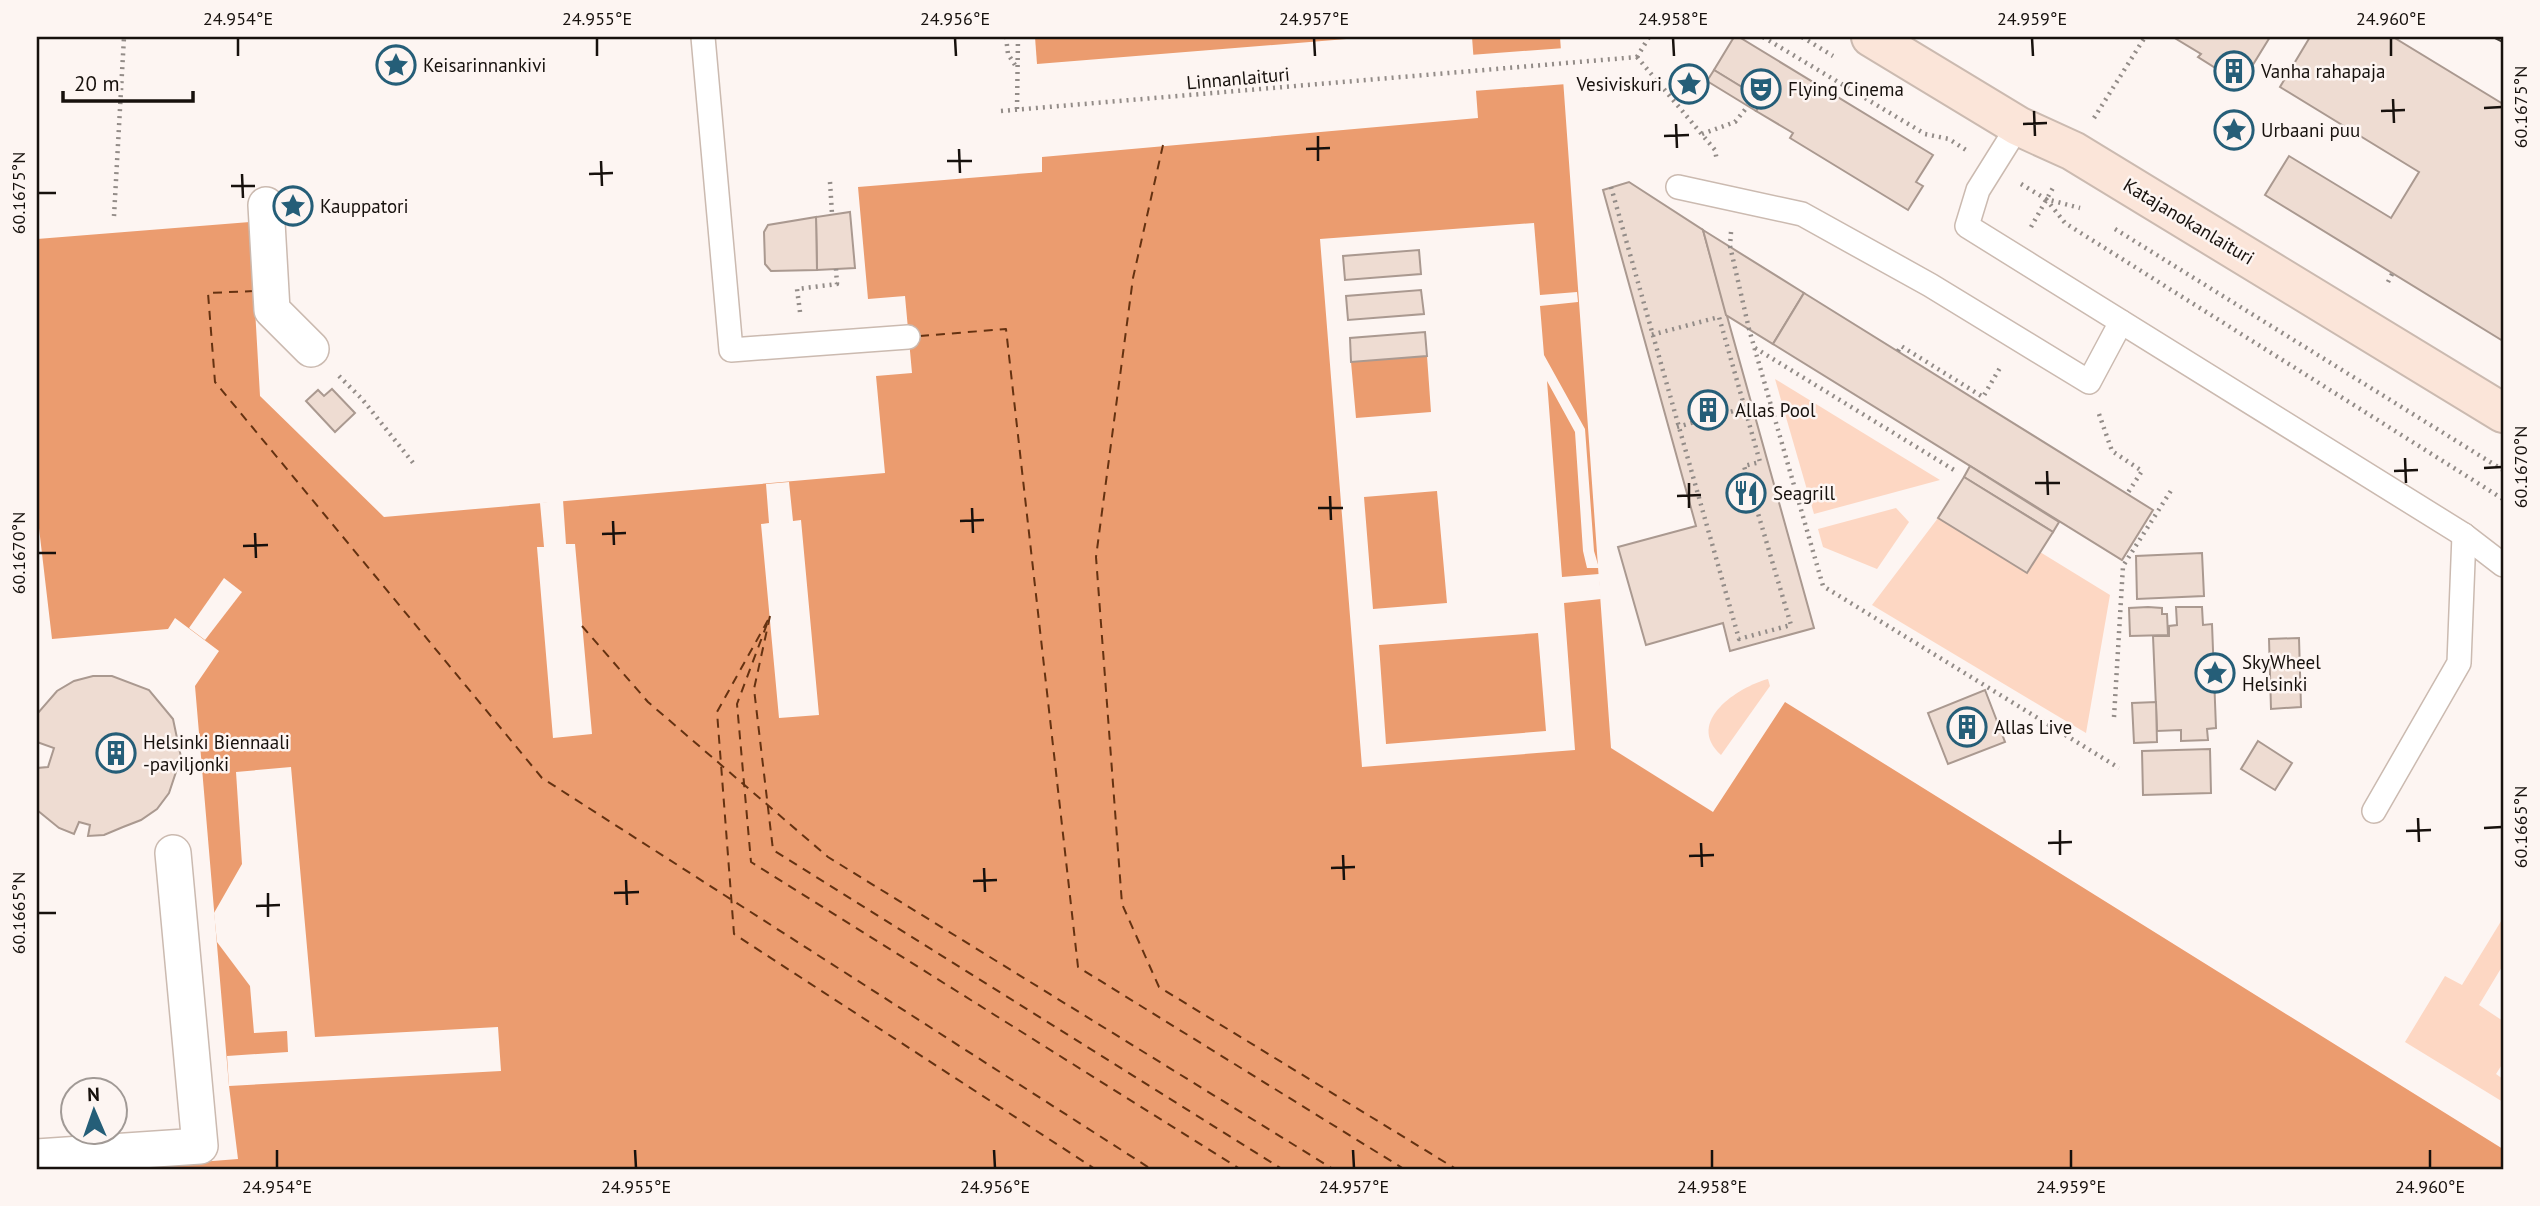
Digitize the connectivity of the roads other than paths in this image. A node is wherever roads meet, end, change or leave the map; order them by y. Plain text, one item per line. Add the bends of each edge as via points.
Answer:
1 (703, 37) edge
2 (1871, 37) edge
3 (2018, 126) junction
4 (1678, 187) dead end
5 (266, 205) dead end
6 (2121, 322) junction
7 (908, 337) dead end
8 (311, 349) road end
9 (2503, 413) edge
10 (2464, 535) junction
11 (2503, 565) edge
12 (2374, 811) dead end
13 (173, 853) dead end
14 (37, 1157) edge

1 - 7 lane via 731,350
2 - 3 main road, Katajanokanlaituri
3 - 6 lane via 1978,190 1967,226
3 - 9 main road, Katajanokanlaituri via 2074,151
4 - 6 lane via 1801,214 2089,382
5 - 8 street via 272,310
6 - 10 lane
10 - 11 lane
10 - 12 lane via 2459,663
13 - 14 street via 200,1146

